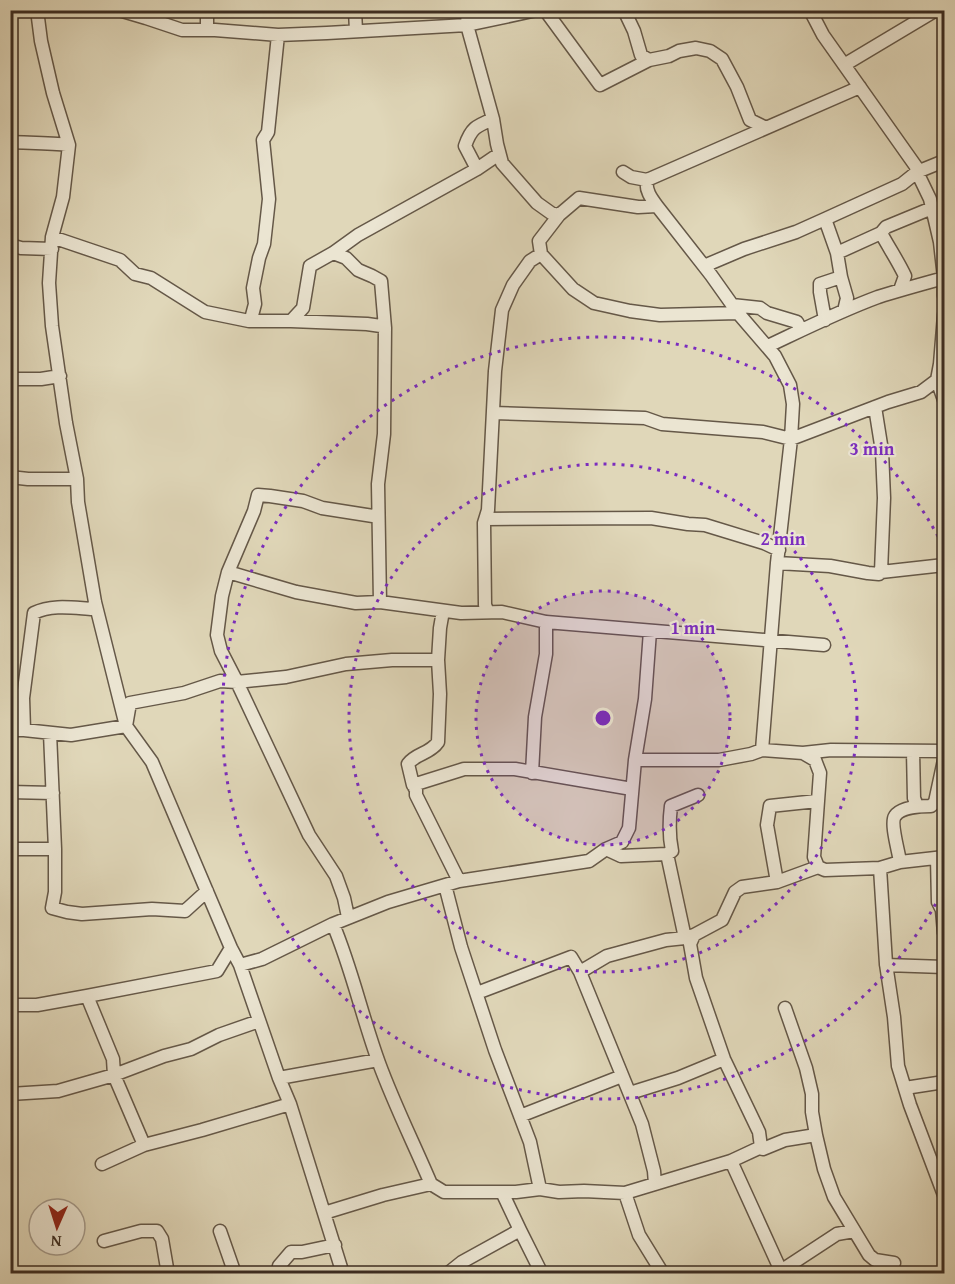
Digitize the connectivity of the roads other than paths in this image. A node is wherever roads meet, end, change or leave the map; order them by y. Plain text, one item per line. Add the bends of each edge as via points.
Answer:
1 (37, 10) edge
2 (119, 10) edge
3 (141, 10) edge
4 (207, 10) edge
5 (355, 10) edge
6 (468, 10) edge
7 (537, 10) edge
8 (545, 10) edge
9 (624, 10) edge
10 (810, 10) edge
11 (936, 10) edge
12 (157, 18) edge
13 (467, 25) junction
14 (207, 30) junction
15 (356, 31) junction
16 (278, 35) junction
17 (649, 60) junction
18 (844, 65) junction
19 (860, 87) junction
20 (492, 119) junction
21 (766, 128) junction
22 (10, 142) edge
23 (69, 145) junction
24 (499, 154) junction
25 (945, 161) edge
26 (477, 169) junction
27 (623, 172) dead end
28 (917, 172) junction
29 (647, 180) junction
30 (657, 206) junction
31 (932, 208) junction
32 (559, 215) junction
33 (825, 219) junction
34 (881, 233) junction
35 (52, 243) junction
36 (10, 245) edge
37 (333, 253) junction
38 (837, 253) junction
39 (541, 254) junction
40 (704, 266) junction
41 (842, 277) junction
42 (945, 278) edge
43 (900, 290) junction
44 (945, 296) edge
45 (735, 309) junction
46 (844, 311) junction
47 (945, 315) edge
48 (825, 320) junction
49 (249, 321) junction
50 (291, 321) junction
51 (385, 328) junction
52 (801, 330) junction
53 (768, 346) junction
54 (60, 376) junction
55 (10, 379) edge
56 (937, 380) junction
57 (945, 400) edge
58 (875, 407) junction
59 (493, 413) junction
60 (791, 439) junction
61 (10, 477) edge
62 (77, 479) junction
63 (378, 515) junction
64 (486, 519) junction
65 (778, 557) junction
66 (945, 566) edge
67 (228, 572) junction
68 (880, 572) junction
69 (95, 602) junction
70 (380, 602) junction
71 (443, 611) junction
72 (488, 612) junction
73 (546, 622) junction
74 (650, 631) junction
75 (771, 640) junction
76 (824, 645) dead end
77 (438, 660) junction
78 (237, 682) junction
79 (126, 726) junction
80 (24, 729) junction
81 (10, 730) edge
82 (50, 733) junction
83 (762, 750) junction
84 (913, 751) junction
85 (945, 751) edge
86 (803, 753) junction
87 (635, 760) junction
88 (945, 760) edge
89 (532, 773) junction
90 (413, 785) junction
91 (632, 789) junction
92 (10, 792) edge
93 (53, 792) junction
94 (698, 795) dead end
95 (818, 801) junction
96 (917, 806) junction
97 (10, 849) edge
98 (55, 849) junction
99 (606, 849) junction
100 (667, 854) junction
101 (941, 858) edge
102 (900, 862) junction
103 (818, 867) junction
104 (880, 868) junction
105 (459, 881) junction
106 (777, 882) junction
107 (445, 885) junction
108 (207, 891) junction
109 (348, 917) junction
110 (333, 924) junction
111 (945, 933) edge
112 (690, 936) junction
113 (231, 948) junction
114 (240, 965) junction
115 (886, 966) junction
116 (945, 967) edge
117 (580, 972) junction
118 (477, 993) junction
119 (87, 996) junction
120 (10, 1005) edge
121 (785, 1008) dead end
122 (259, 1021) junction
123 (724, 1059) junction
124 (378, 1060) junction
125 (114, 1075) junction
126 (622, 1076) junction
127 (279, 1078) junction
128 (945, 1082) edge
129 (905, 1088) junction
130 (630, 1093) junction
131 (10, 1094) edge
132 (290, 1104) junction
133 (520, 1116) junction
134 (816, 1135) junction
135 (144, 1145) junction
136 (761, 1147) junction
137 (730, 1161) junction
138 (102, 1164) dead end
139 (431, 1184) junction
140 (655, 1184) junction
141 (540, 1189) junction
142 (502, 1192) junction
143 (625, 1193) junction
144 (944, 1193) edge
145 (324, 1213) junction
146 (520, 1230) junction
147 (220, 1231) dead end
148 (854, 1231) junction
149 (105, 1241) dead end
150 (335, 1245) junction
151 (894, 1263) dead end
152 (779, 1272) edge
153 (168, 1274) edge
154 (235, 1274) edge
155 (278, 1274) edge
156 (343, 1274) edge
157 (447, 1274) edge
158 (542, 1274) edge
159 (663, 1274) edge

1 - 23 street via 52,93
2 - 12 street
3 - 12 street
4 - 14 street
5 - 15 street
6 - 13 street
7 - 13 street
8 - 17 street via 600,85
9 - 17 street via 641,55
10 - 18 street
11 - 18 street
12 - 14 street via 182,30
13 - 15 street
13 - 20 street
14 - 16 street
15 - 16 street
16 - 49 street via 268,132 263,140 267,220
17 - 21 street via 696,48 710,51 722,59 750,120
18 - 19 street
19 - 21 street
19 - 28 street
20 - 24 street
20 - 26 street via 477,126 465,146
21 - 29 street
22 - 23 street
23 - 35 street
24 - 26 street
24 - 32 street via 502,163 537,203
25 - 28 street
26 - 37 street
27 - 29 street
28 - 31 street
28 - 33 street via 902,184
29 - 30 street via 646,186
30 - 32 street via 579,198
30 - 40 street
31 - 34 street via 886,227
31 - 42 street
32 - 39 street via 540,241
33 - 38 street
33 - 40 street
34 - 38 street
34 - 43 street via 905,276
35 - 36 street via 21,248
35 - 49 street via 120,260 135,274 151,278 205,312
35 - 54 street via 49,283
37 - 50 street via 310,266 303,308
37 - 51 street via 381,281
38 - 41 street
39 - 45 street via 573,289 594,303 660,315
39 - 59 street via 530,261 513,285 502,310
40 - 45 street
41 - 46 street via 847,298
41 - 48 street via 820,284
42 - 43 street
42 - 44 street
43 - 46 street
45 - 52 street via 760,308 797,322
45 - 53 street
46 - 48 street
47 - 56 street
48 - 52 street
49 - 50 street
50 - 51 street
51 - 63 street
52 - 53 street
53 - 60 street via 790,385
54 - 55 street
54 - 62 street
56 - 57 street
56 - 58 street via 921,392
58 - 60 street
58 - 68 street via 884,498
59 - 60 street via 645,418
59 - 64 street
60 - 65 street
61 - 62 street
62 - 69 street
63 - 67 street via 258,495
63 - 70 street
64 - 65 street via 651,518 705,525 764,543
64 - 72 street
65 - 68 street
65 - 75 street
66 - 68 street
67 - 70 street via 296,592 356,603
67 - 78 street via 218,635 221,651
69 - 79 street
69 - 80 street via 93,609 60,607 34,613 23,698
70 - 71 street
71 - 72 street
71 - 77 street
72 - 73 street
73 - 74 street
73 - 89 street
74 - 75 street
74 - 87 street
75 - 76 street
75 - 83 street
77 - 78 street via 346,664 286,677
77 - 90 street via 438,742 408,764
78 - 79 street via 220,681 184,693 130,703
78 - 109 street via 309,835 336,876
79 - 82 street via 71,735
79 - 108 street via 152,762
80 - 81 street
80 - 82 street
82 - 93 street
83 - 86 street
83 - 87 street via 719,760
84 - 85 street
84 - 86 street
84 - 96 street
86 - 95 street via 815,760 820,773
87 - 91 street
88 - 96 street via 935,802 931,806
89 - 90 street via 464,769
89 - 91 street
90 - 105 street
91 - 99 street via 629,828 622,842
92 - 93 street
93 - 98 street
94 - 100 street via 671,806 672,851
95 - 103 street via 814,857
95 - 106 street via 770,806 767,825
96 - 102 street via 895,816
97 - 98 street
98 - 108 street via 52,908 82,914 185,911
99 - 100 street via 621,856
99 - 105 street via 589,861
100 - 112 street
101 - 102 street
101 - 111 street via 938,902
102 - 104 street
103 - 104 street
103 - 106 street
104 - 115 street
105 - 107 street
106 - 112 street via 735,892 722,920
107 - 109 street
107 - 118 street
108 - 113 street
109 - 110 street
110 - 114 street via 262,960
110 - 124 street
112 - 117 street via 607,956
112 - 123 street via 696,978
113 - 114 street
113 - 119 street via 217,971
114 - 122 street
115 - 116 street
115 - 129 street via 898,1066
117 - 118 street via 571,957
117 - 126 street
118 - 133 street
119 - 120 street via 36,1005
119 - 125 street via 113,1059
121 - 134 street via 808,1077
122 - 125 street
122 - 127 street
123 - 130 street
123 - 136 street via 759,1132
124 - 127 street
124 - 139 street
125 - 131 street via 58,1091
125 - 135 street
126 - 130 street
126 - 133 street
127 - 132 street
128 - 129 street
129 - 144 street
130 - 140 street via 642,1124
132 - 135 street
132 - 145 street
133 - 141 street
134 - 136 street
134 - 148 street via 834,1197
135 - 138 street
136 - 137 street
137 - 140 street
137 - 152 street
139 - 142 street via 444,1192
139 - 145 street
140 - 143 street
141 - 142 street
141 - 143 street
142 - 146 street
143 - 159 street via 639,1235
145 - 150 street
146 - 157 street
146 - 158 street
147 - 154 street
148 - 151 street via 868,1255
148 - 152 street via 837,1234
149 - 153 street via 157,1231
150 - 155 street via 291,1252 279,1266
150 - 156 street

